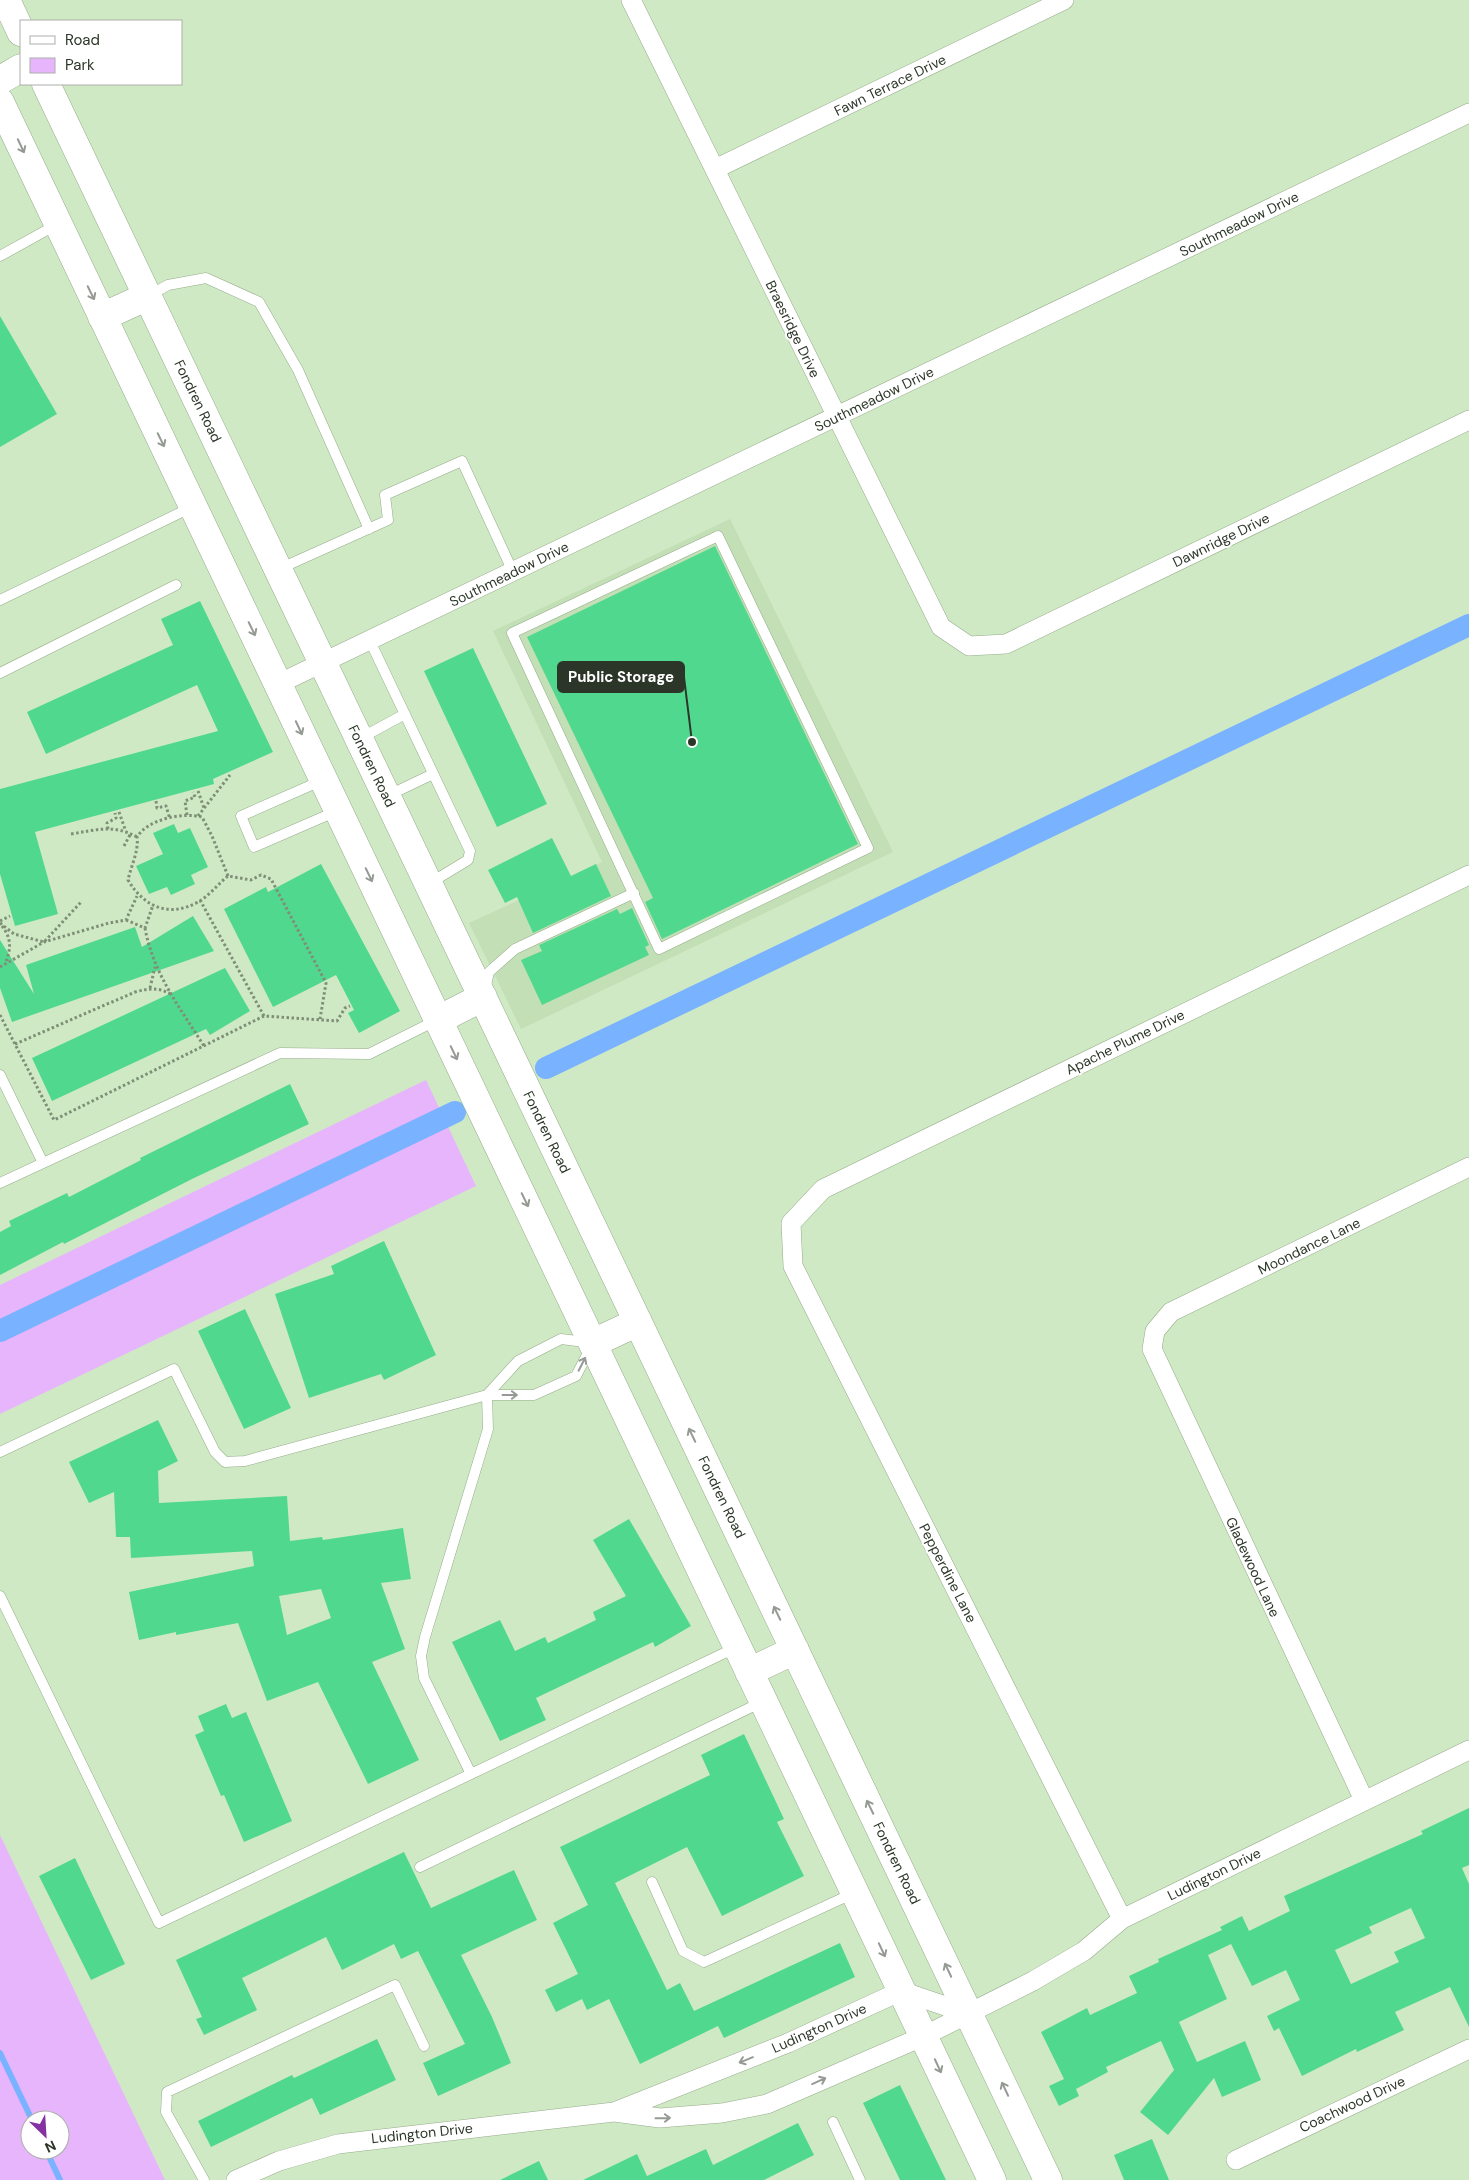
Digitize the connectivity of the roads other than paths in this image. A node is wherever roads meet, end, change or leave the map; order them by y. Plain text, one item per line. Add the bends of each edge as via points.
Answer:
1 (6, 0) edge
2 (631, 0) edge
3 (1064, 0) edge
4 (20, 30) edge
5 (20, 69) edge
6 (0, 80) edge
7 (46, 85) edge
8 (0, 102) edge
9 (1469, 113) edge
10 (715, 169) junction
11 (58, 224) junction
12 (0, 256) edge
13 (148, 296) junction
14 (102, 317) junction
15 (836, 417) junction
16 (1469, 420) edge
17 (193, 506) junction
18 (369, 528) junction
19 (278, 569) junction
20 (513, 572) junction
21 (176, 585) dead end
22 (0, 600) edge
23 (370, 641) junction
24 (969, 646) joint
25 (323, 663) junction
26 (0, 672) edge
27 (278, 684) junction
28 (405, 714) junction
29 (359, 739) junction
30 (433, 774) junction
31 (323, 780) junction
32 (387, 796) junction
33 (338, 811) junction
34 (1469, 875) edge
35 (428, 884) junction
36 (634, 893) junction
37 (483, 997) junction
38 (438, 1020) junction
39 (0, 1075) edge
40 (43, 1163) junction
41 (1469, 1167) edge
42 (0, 1183) edge
43 (791, 1223) joint
44 (638, 1322) junction
45 (1155, 1331) joint
46 (593, 1342) junction
47 (487, 1395) junction
48 (0, 1452) edge
49 (0, 1596) edge
50 (738, 1646) junction
51 (795, 1650) junction
52 (749, 1672) junction
53 (763, 1701) junction
54 (1469, 1750) edge
55 (471, 1774) junction
56 (1364, 1800) junction
57 (420, 1867) dead end
58 (652, 1882) dead end
59 (854, 1893) junction
60 (1122, 1919) junction
61 (901, 1991) junction
62 (969, 2014) junction
63 (924, 2036) junction
64 (424, 2046) dead end
65 (1469, 2049) edge
66 (614, 2112) junction
67 (833, 2122) dead end
68 (1236, 2160) dead end
69 (204, 2180) edge
70 (236, 2180) edge
71 (860, 2180) edge
72 (992, 2180) edge
73 (1048, 2180) edge

1 - 4 main road
2 - 10 street, Braesridge Drive
3 - 10 street, Fawn Terrace Drive
5 - 6 main road
7 - 13 main road, Fondren Road
8 -> 11 main road
9 - 15 street, Southmeadow Drive
10 - 15 street, Braesridge Drive
11 - 12 lane
11 -> 14 main road
13 - 14 main road
13 - 18 lane via 168,285 206,278 259,302 298,370
13 - 19 main road, Fondren Road
14 -> 17 main road
15 - 20 street, Southmeadow Drive
15 - 24 street, Braesridge Drive via 941,627
16 - 24 street, Dawnridge Drive via 1006,644
17 - 22 lane
17 -> 27 main road
18 - 19 lane
18 - 20 lane via 388,520 385,495 462,460
19 - 25 main road, Fondren Road
20 - 23 street, Southmeadow Drive
21 - 26 lane
23 - 25 street, Southmeadow Drive
23 - 28 lane
25 - 27 street, Southmeadow Drive
25 - 29 main road, Fondren Road
27 -> 31 main road
28 - 29 lane
28 - 30 lane
29 - 32 main road, Fondren Road
30 - 32 lane
30 - 35 lane via 470,850 468,860
31 - 33 main road
31 - 33 lane via 241,816 254,846
32 - 35 main road, Fondren Road
33 -> 38 main road
34 - 43 street, Apache Plume Drive via 823,1189
35 - 37 main road, Fondren Road
36 - 36 lane via 512,633 718,536 868,848 659,949
36 - 37 lane via 515,949 489,972
37 - 38 main road
37 - 44 main road, Fondren Road
38 - 40 lane via 369,1054 280,1053
38 -> 46 main road
39 - 40 lane
40 - 42 lane
41 - 45 street, Moondance Lane via 1171,1312
43 - 60 street, Pepperdine Lane via 793,1266
44 - 46 main road
51 -> 44 main road, Fondren Road
45 - 56 street, Gladewood Lane via 1152,1349 1162,1374
46 - 47 lane via 561,1339 518,1361
47 -> 46 lane via 534,1396 576,1376
46 - 50 main road
47 - 48 lane via 244,1461 225,1462 215,1452 174,1369
47 - 55 lane via 488,1430 421,1656 424,1678
49 - 55 lane via 159,1923
50 - 52 main road
50 - 55 lane
51 - 52 main road
62 -> 51 main road, Fondren Road
52 - 53 main road
53 - 57 lane
53 - 59 main road
54 - 56 street, Ludington Drive
56 - 60 street, Ludington Drive
58 - 59 lane via 683,1951 704,1962
59 -> 61 main road
60 - 62 street, Ludington Drive via 1084,1951 1033,1982
61 - 62 street
61 - 63 main road
61 -> 66 street, Ludington Drive via 788,2043
62 - 63 street, Ludington Drive
73 -> 62 main road, Fondren Road
66 -> 63 street, Ludington Drive via 660,2118 722,2113 767,2104
63 -> 72 main road
64 - 69 lane via 395,1985 167,2092 166,2112
65 - 68 street, Coachwood Drive
66 - 70 street, Ludington Drive via 338,2144 279,2161
67 - 71 lane

